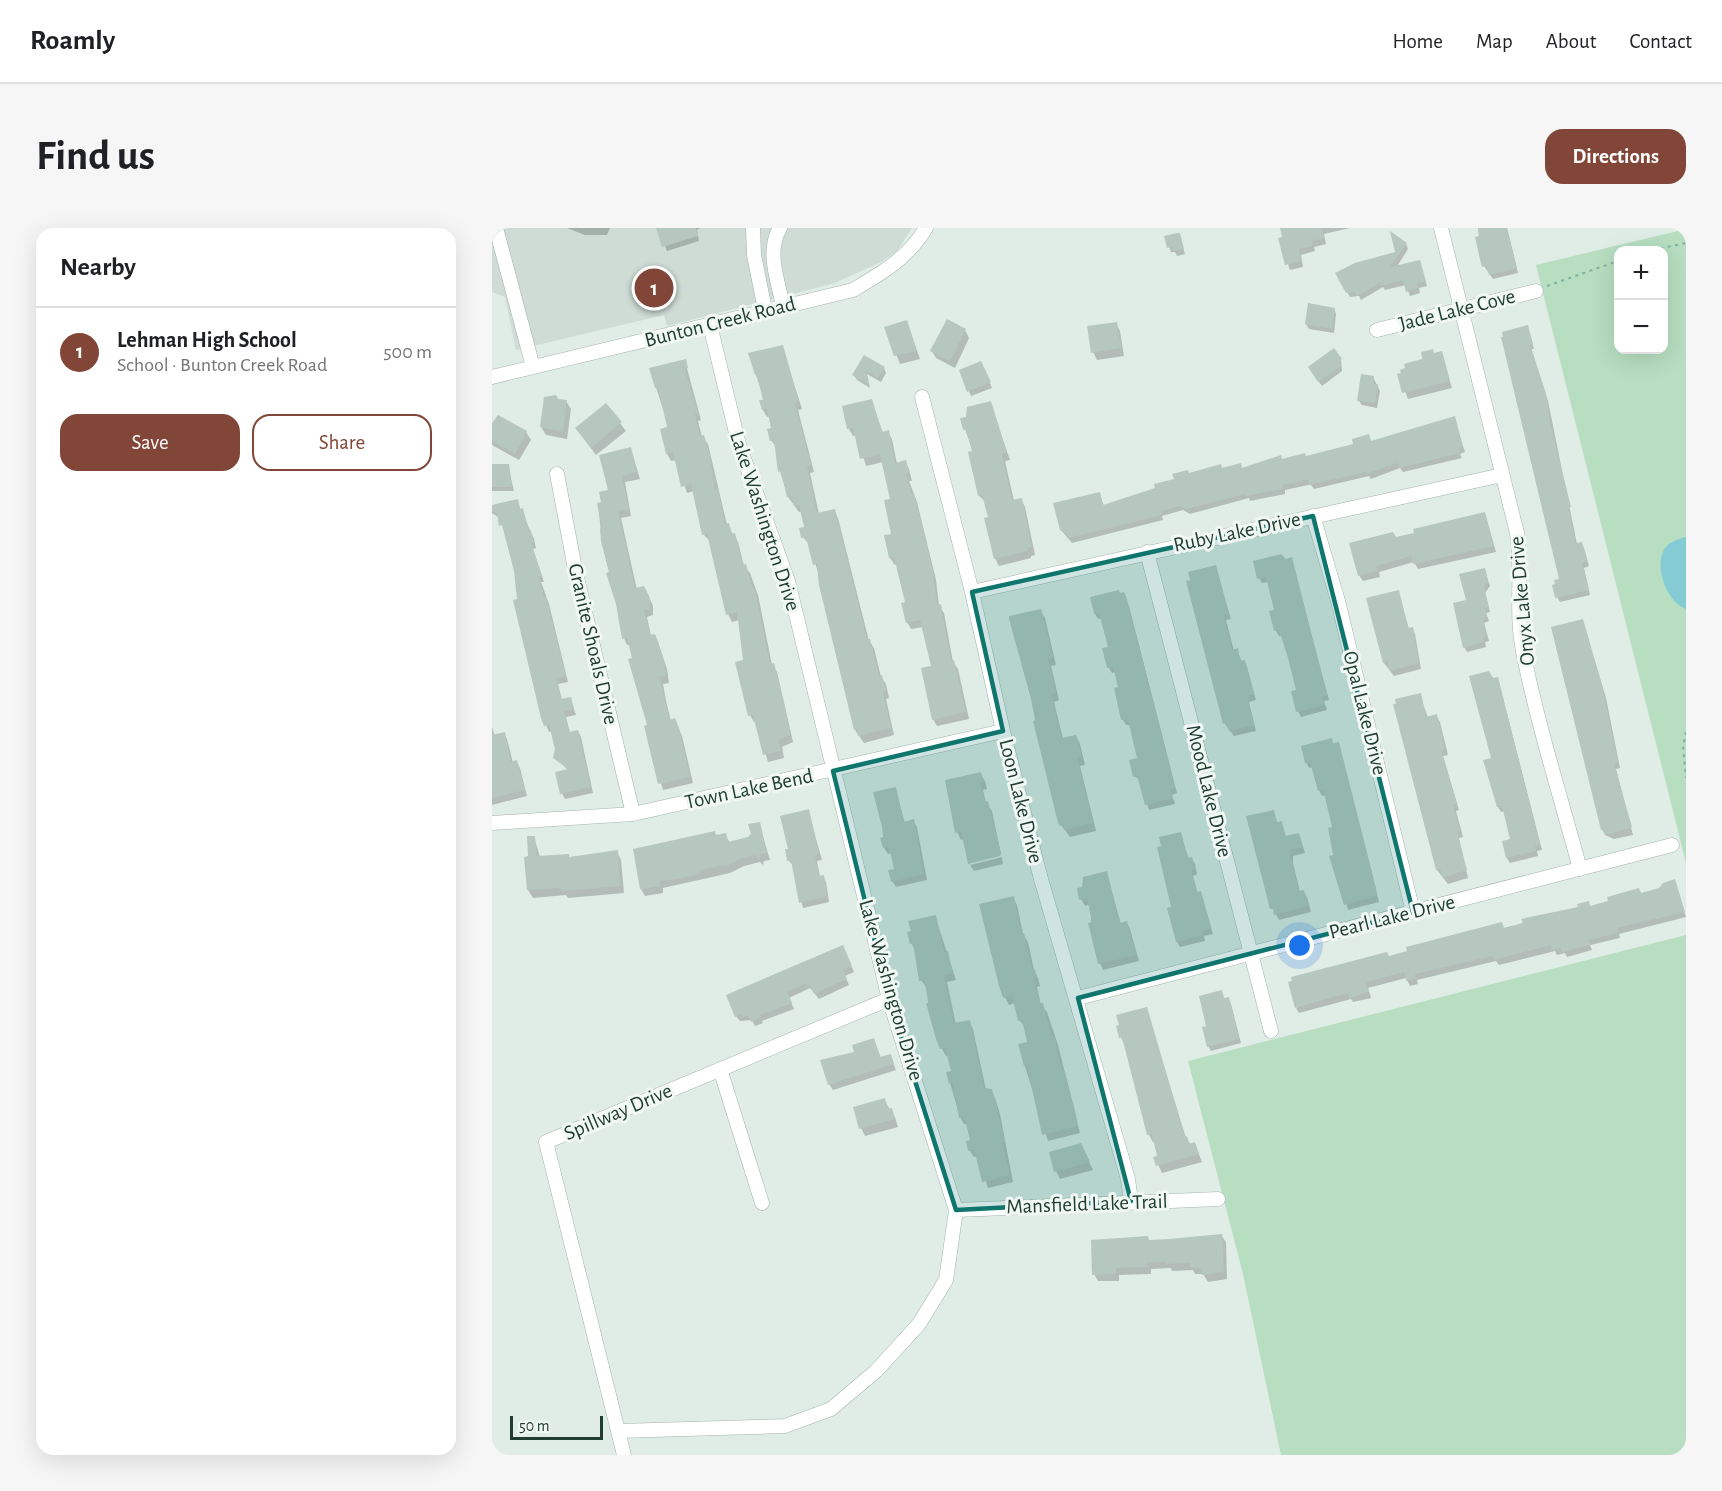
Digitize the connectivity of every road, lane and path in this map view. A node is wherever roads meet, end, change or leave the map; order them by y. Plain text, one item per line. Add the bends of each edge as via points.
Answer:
1 (496, 228) edge
2 (753, 228) edge
3 (780, 228) edge
4 (926, 228) edge
5 (1441, 228) edge
6 (1686, 243) edge
7 (1668, 247) edge
8 (1614, 262) edge
9 (1536, 291) joint
10 (783, 306) junction
11 (1461, 309) junction
12 (765, 310) junction
13 (710, 325) junction
14 (1377, 330) dead end
15 (533, 367) junction
16 (492, 377) edge
17 (922, 397) dead end
18 (557, 474) dead end
19 (1502, 475) junction
20 (1313, 516) junction
21 (1147, 552) junction
22 (972, 592) junction
23 (1003, 731) junction
24 (1686, 732) edge
25 (833, 771) junction
26 (1686, 778) edge
27 (633, 814) junction
28 (492, 823) edge
29 (1672, 845) dead end
30 (1580, 868) junction
31 (1413, 912) junction
32 (1250, 952) junction
33 (889, 999) junction
34 (1078, 999) junction
35 (1271, 1031) dead end
36 (720, 1068) junction
37 (1218, 1199) dead end
38 (1131, 1202) junction
39 (762, 1203) dead end
40 (956, 1210) junction
41 (618, 1431) junction
42 (624, 1455) edge

1 - 15 street
2 - 12 street
3 - 10 street via 773,255
4 - 10 street, Bunton Creek Road via 890,270 853,290
5 - 11 street, Onyx Lake Drive
6 - 7 path
8 - 9 path
9 - 11 street, Jade Lake Cove
10 - 12 street, Bunton Creek Road
11 - 14 street, Jade Lake Cove
11 - 19 street, Onyx Lake Drive
12 - 13 street, Bunton Creek Road
13 - 15 street, Bunton Creek Road
13 - 25 street, Lake Washington Drive via 739,446 788,581
15 - 16 street, Bunton Creek Road
17 - 22 street, Loon Lake Drive
18 - 27 street, Granite Shoals Drive via 576,574
19 - 20 street, Ruby Lake Drive
19 - 30 street, Onyx Lake Drive via 1521,560 1519,613 1523,651
20 - 21 street, Ruby Lake Drive
20 - 31 street, Opal Lake Drive via 1338,601
21 - 22 street, Ruby Lake Drive
21 - 32 street, Mood Lake Drive
22 - 23 street, Loon Lake Drive
23 - 25 street, Town Lake Bend
23 - 34 street, Loon Lake Drive via 1041,879
24 - 26 path
25 - 27 street, Town Lake Bend
25 - 33 street, Lake Washington Drive
27 - 28 street, Town Lake Bend
29 - 30 street, Pearl Lake Drive
30 - 31 street, Pearl Lake Drive
31 - 32 street, Pearl Lake Drive
32 - 34 street, Pearl Lake Drive
32 - 35 street, Mood Lake Drive
33 - 36 street, Spillway Drive
33 - 40 street, Lake Washington Drive
34 - 38 street, Loon Lake Drive
36 - 39 street
36 - 41 street, Spillway Drive via 546,1142
37 - 38 street, Mansfield Lake Trail
38 - 40 street, Mansfield Lake Trail
40 - 41 street, Lake Washington Drive via 946,1280 919,1324 876,1371 831,1409 785,1426
41 - 42 street, Spillway Drive

